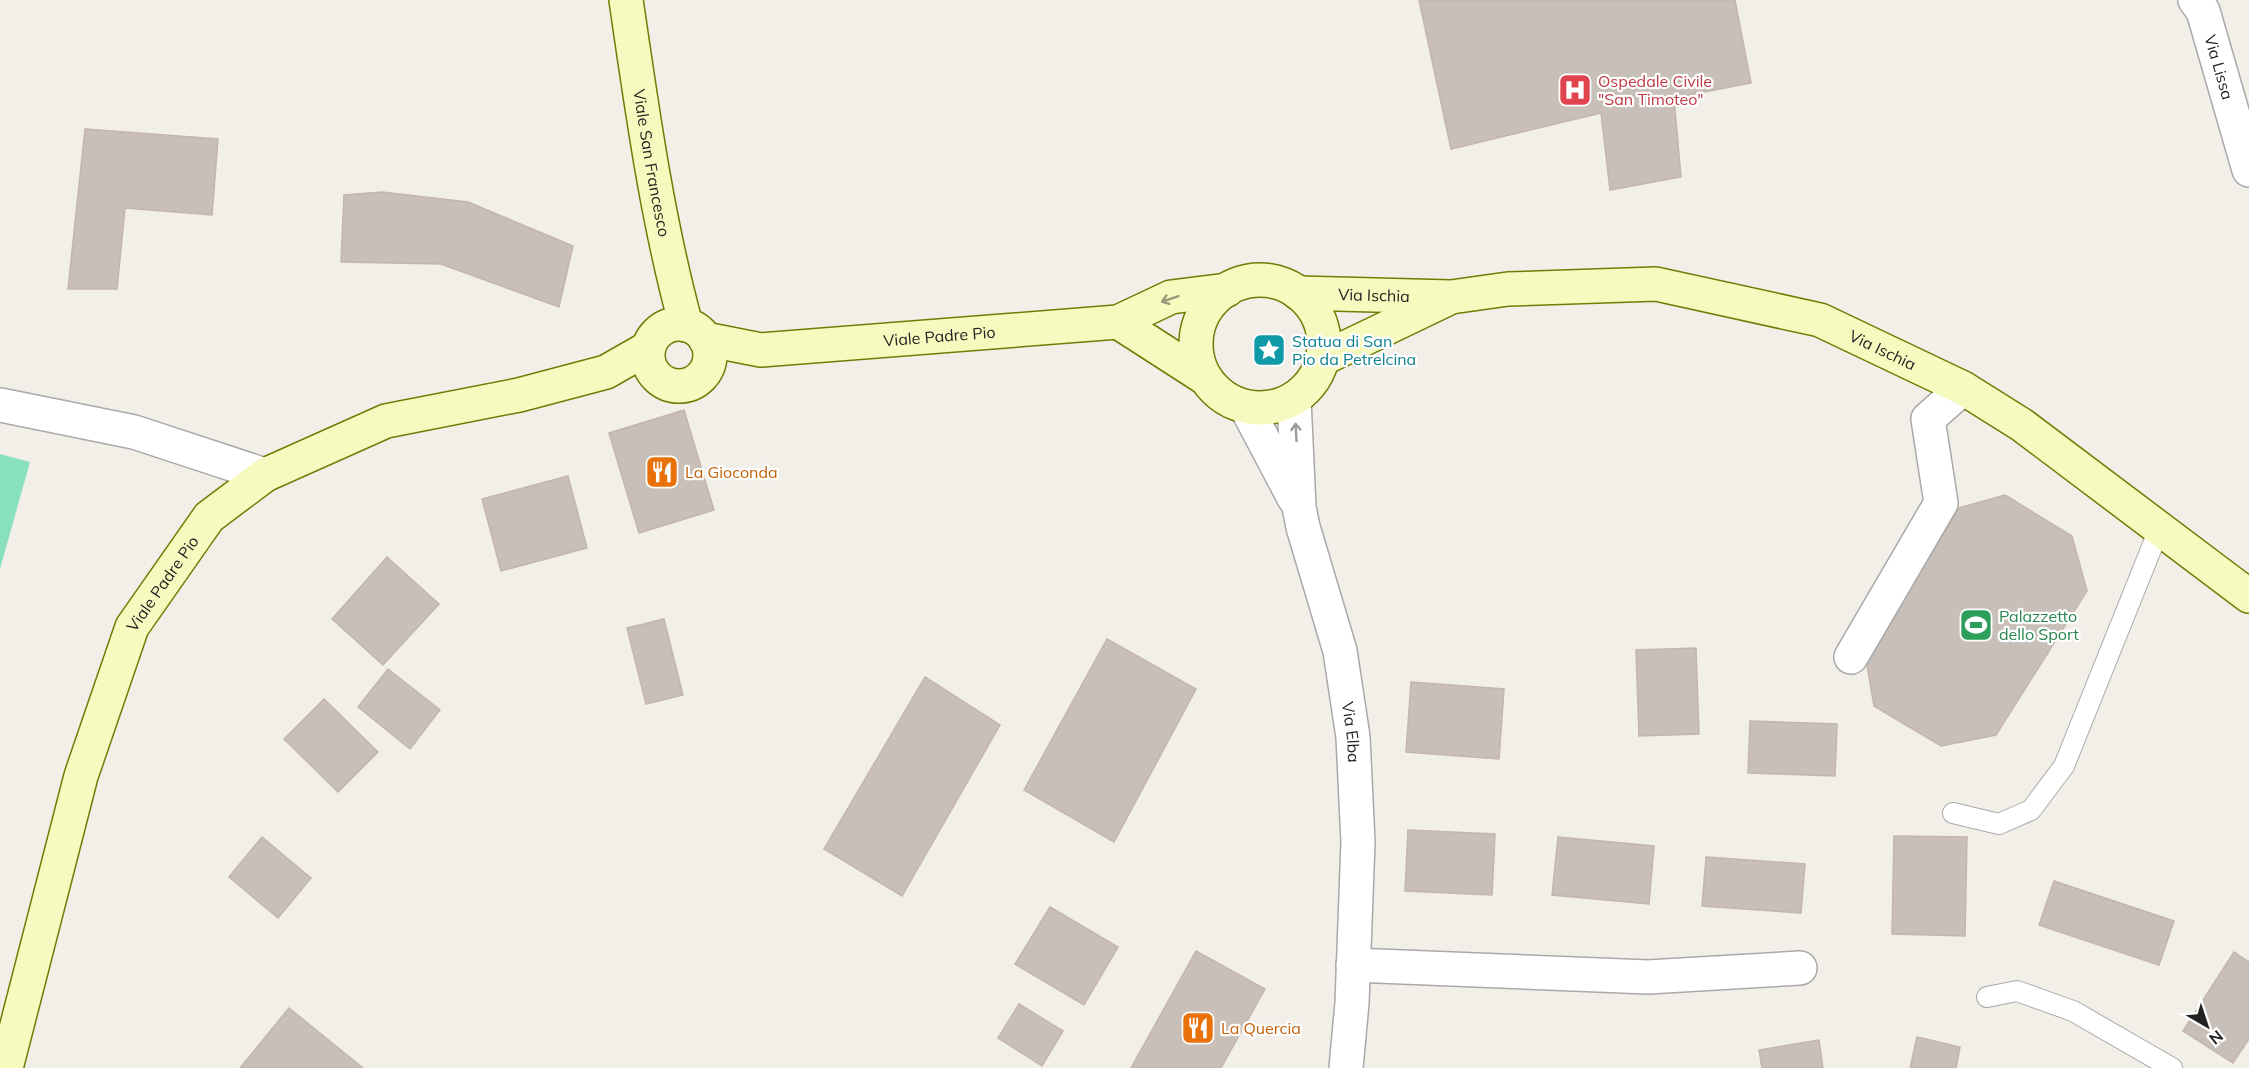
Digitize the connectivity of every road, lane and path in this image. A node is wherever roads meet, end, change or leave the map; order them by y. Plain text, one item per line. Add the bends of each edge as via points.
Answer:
1 (620, 0) edge
2 (626, 0) edge
3 (2195, 0) edge
4 (633, 51) junction
5 (2249, 170) edge
6 (672, 273) junction
7 (1227, 290) junction
8 (1298, 293) junction
9 (1451, 297) junction
10 (1118, 322) junction
11 (695, 332) junction
12 (761, 350) junction
13 (651, 352) junction
14 (1322, 359) junction
15 (704, 373) junction
16 (1205, 378) junction
17 (1963, 388) junction
18 (1294, 399) junction
19 (0, 405) edge
20 (1246, 407) junction
21 (265, 476) junction
22 (1299, 507) junction
23 (2160, 527) junction
24 (2249, 596) edge
25 (1851, 657) dead end
26 (1953, 813) dead end
27 (1353, 965) junction
28 (1800, 968) dead end
29 (1987, 997) dead end
30 (6, 1068) edge
31 (1346, 1068) edge
32 (2172, 1068) edge

1 - 4 street, Viale San Francesco
2 - 4 street, Viale San Francesco
3 - 5 street, Via Lissa via 2203,11
4 - 6 street, Viale San Francesco
6 - 11 street, Viale San Francesco
6 - 13 street, Viale San Francesco
7 - 8 street via 1258,280 1275,282
7 -> 10 street, Viale Padre Pio via 1171,297
7 - 16 street via 1203,314 1197,329 1196,346
8 - 9 street, Via Ischia
8 - 14 street via 1315,312 1321,326
9 - 14 street, Via Ischia
9 - 17 street, Via Ischia via 1508,289 1656,284 1820,320
10 - 12 street, Viale Padre Pio
10 - 16 street
11 - 12 street, Viale Padre Pio
11 - 13 street, Viale Padre Pio via 668,326
11 - 15 street via 709,356
12 - 15 street, Viale Padre Pio
13 - 15 street, Viale Padre Pio via 666,384 689,384
13 - 21 street, Viale Padre Pio via 606,372 519,395 386,421
14 - 18 street via 1307,388
16 - 20 street via 1216,392
17 - 23 street, Via Ischia via 2022,425
17 - 25 street via 1928,419 1941,503
18 - 20 street via 1271,407
22 -> 18 street, Via Elba
19 - 21 street via 134,432
20 - 22 street, Via Elba
21 - 30 street, Viale Padre Pio via 209,517 132,627 81,776
22 - 27 street, Via Elba via 1340,651 1353,738 1358,842
23 - 24 street, Via Ischia
23 - 26 lane via 2064,766 2031,810 2000,824
27 - 28 street via 1648,977
27 - 31 street, Via Elba
29 - 32 lane via 2017,991 2073,1011

